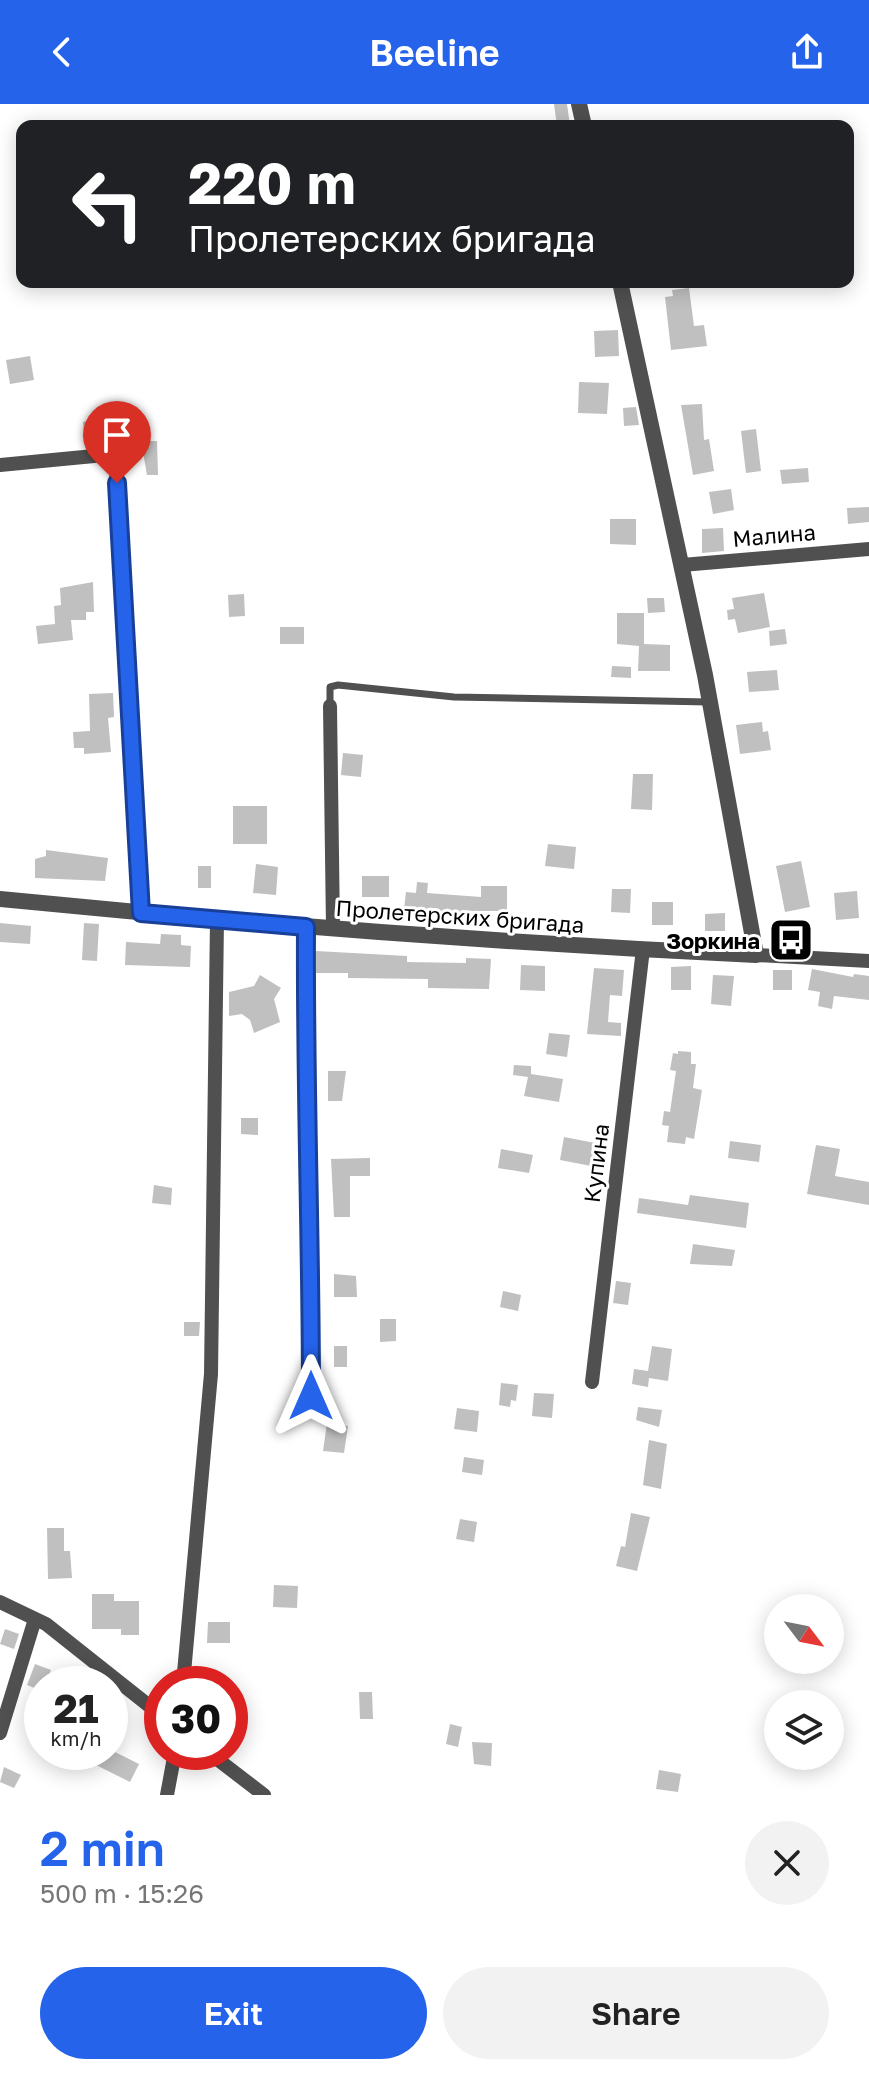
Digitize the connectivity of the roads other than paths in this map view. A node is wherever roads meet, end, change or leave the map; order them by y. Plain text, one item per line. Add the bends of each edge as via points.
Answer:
1 (621, 288) edge
2 (0, 465) edge
3 (869, 549) edge
4 (682, 565) junction
5 (710, 702) junction
6 (330, 706) joint
7 (0, 899) edge
8 (141, 913) junction
9 (217, 920) junction
10 (306, 927) junction
11 (333, 929) junction
12 (643, 949) junction
13 (756, 955) junction
14 (869, 961) edge
15 (592, 1382) dead end
16 (311, 1396) dead end
17 (0, 1602) edge
18 (35, 1619) junction
19 (185, 1666) edge
20 (144, 1702) edge
21 (0, 1733) edge
22 (172, 1770) edge
23 (231, 1770) edge
24 (167, 1795) edge
25 (264, 1795) edge

1 - 4 street
2 - 8 street via 115,454
3 - 4 street, Малина
4 - 5 street
5 - 6 lane via 454,697 338,685 330,687
5 - 13 street
6 - 11 street
7 - 8 street, Пролетерских бригада
8 - 9 street, Пролетерских бригада
9 - 10 street, Пролетерских бригада
9 - 19 street via 211,1374
10 - 11 street, Пролетерских бригада
10 - 16 street
11 - 12 street, Пролетерских бригада
12 - 13 street, Пролетерских бригада
12 - 15 street, Купина
13 - 14 street, Пролетерских бригада
17 - 18 street
18 - 20 street
18 - 21 street
22 - 24 street
23 - 25 street

